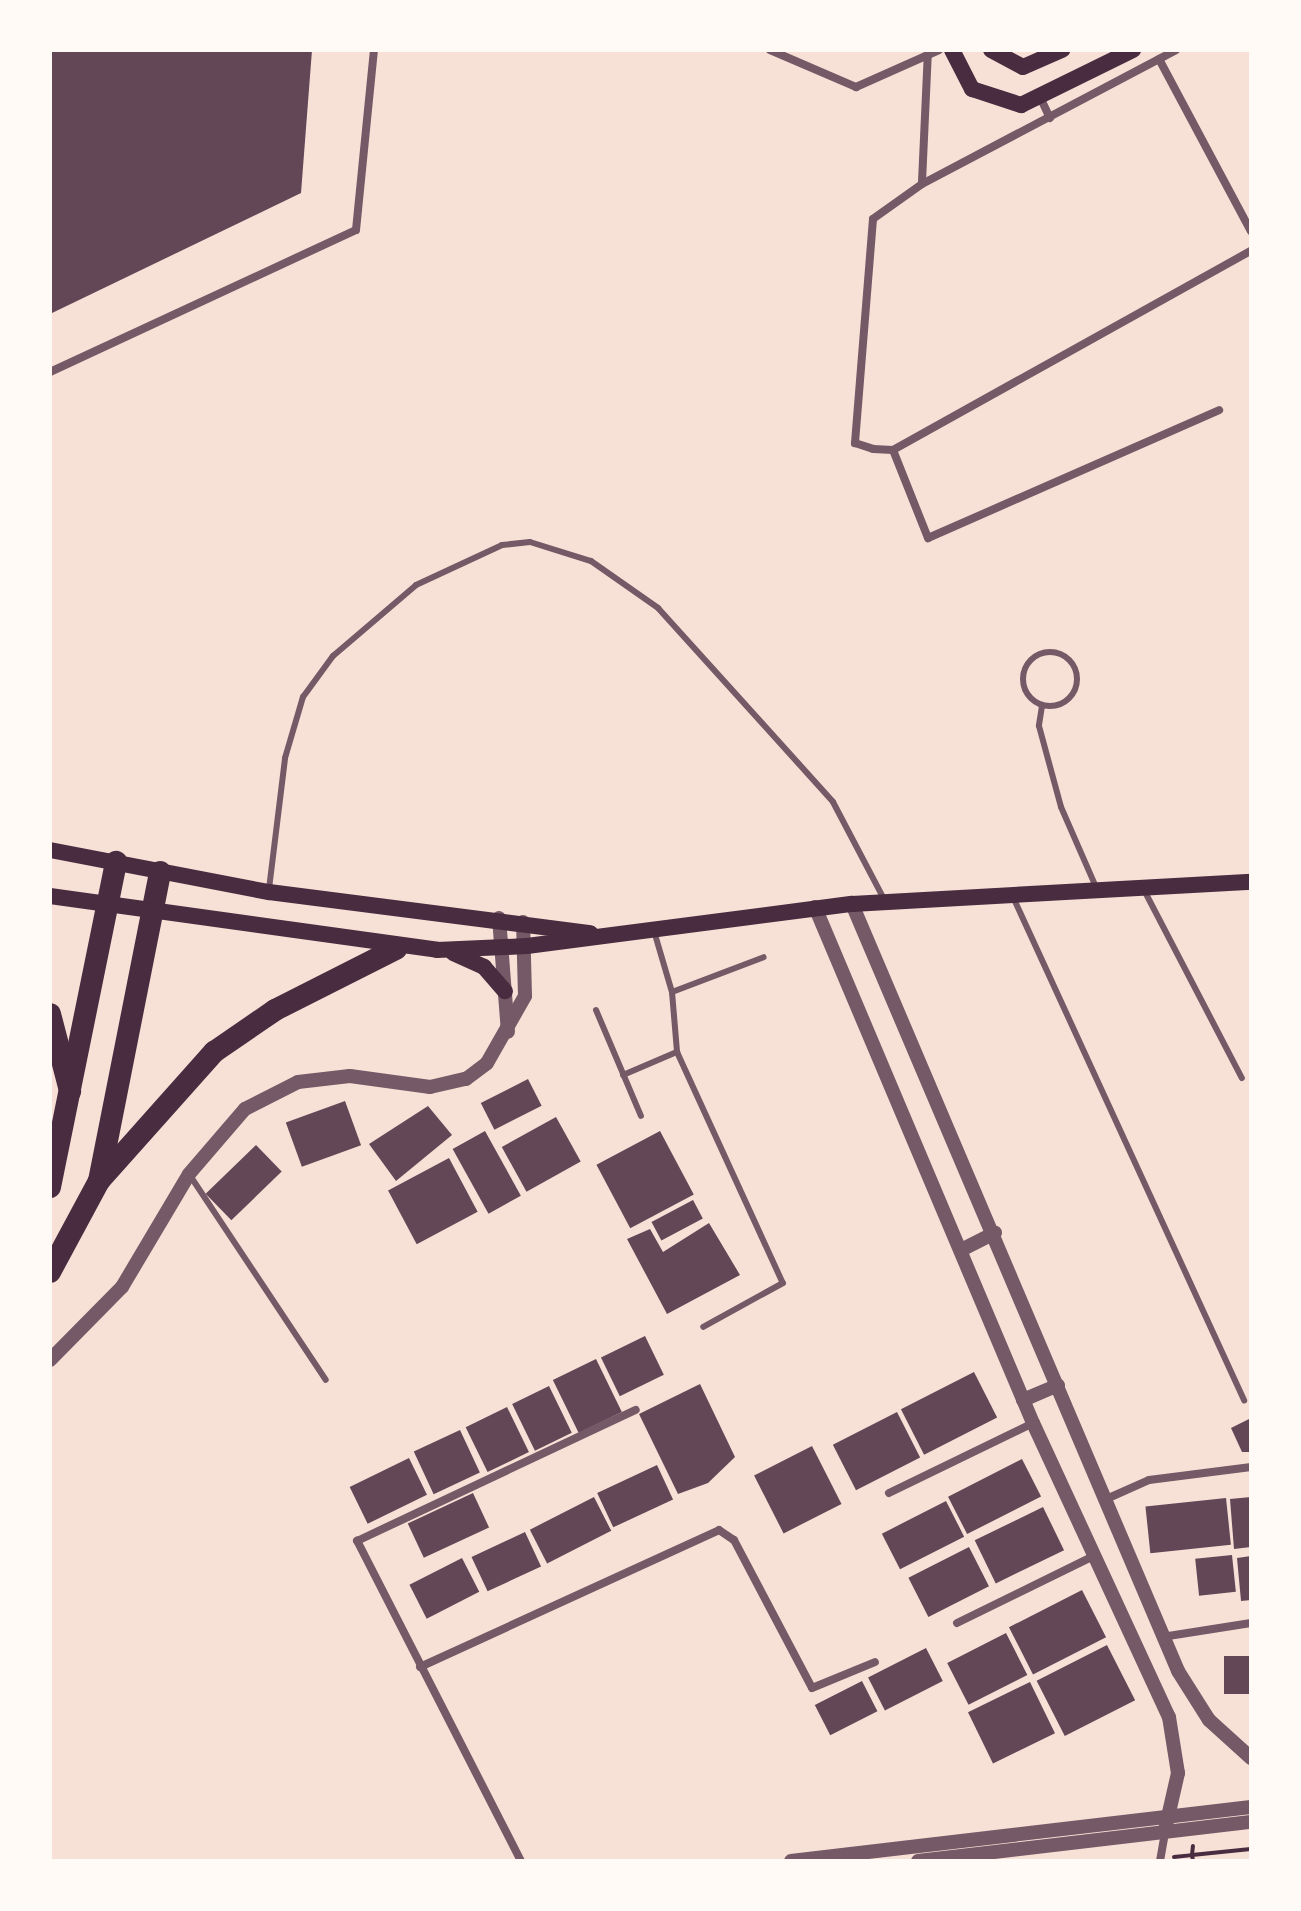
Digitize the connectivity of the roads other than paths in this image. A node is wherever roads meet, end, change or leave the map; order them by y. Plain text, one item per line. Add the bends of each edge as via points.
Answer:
1 (374, 50) edge
2 (770, 50) edge
3 (939, 50) edge
4 (952, 50) edge
5 (991, 50) edge
6 (1062, 50) edge
7 (1133, 50) edge
8 (1176, 50) edge
9 (928, 53) edge
10 (1159, 59) junction
11 (1041, 99) junction
12 (1050, 118) junction
13 (922, 184) junction
14 (1251, 231) edge
15 (1251, 251) edge
16 (50, 372) edge
17 (1219, 410) dead end
18 (893, 450) junction
19 (1042, 706) junction
20 (50, 850) edge
21 (116, 862) junction
22 (160, 872) junction
23 (1251, 882) edge
24 (1141, 883) junction
25 (1095, 885) junction
26 (269, 892) junction
27 (1012, 893) junction
28 (50, 896) edge
29 (886, 903) junction
30 (852, 904) junction
31 (108, 907) junction
32 (815, 907) junction
33 (151, 915) junction
34 (499, 918) junction
35 (523, 922) junction
36 (654, 931) junction
37 (608, 936) junction
38 (527, 946) junction
39 (502, 948) junction
40 (396, 949) junction
41 (437, 950) junction
42 (764, 957) dead end
43 (505, 991) junction
44 (672, 992) junction
45 (596, 1010) dead end
46 (50, 1014) edge
47 (508, 1033) junction
48 (677, 1052) junction
49 (623, 1075) junction
50 (1242, 1078) dead end
51 (72, 1104) junction
52 (641, 1116) dead end
53 (189, 1174) junction
54 (99, 1181) junction
55 (50, 1187) edge
56 (995, 1233) junction
57 (963, 1249) junction
58 (50, 1272) edge
59 (703, 1327) dead end
60 (50, 1360) edge
61 (326, 1380) dead end
62 (1058, 1385) junction
63 (1023, 1400) junction
64 (1244, 1400) dead end
65 (636, 1410) dead end
66 (1033, 1423) junction
67 (1251, 1467) edge
68 (889, 1493) dead end
69 (1103, 1500) junction
70 (1094, 1556) junction
71 (957, 1623) dead end
72 (1251, 1623) edge
73 (1162, 1637) junction
74 (875, 1662) dead end
75 (420, 1667) junction
76 (1178, 1671) junction
77 (1153, 1682) junction
78 (1251, 1758) edge
79 (1251, 1807) edge
80 (1168, 1814) junction
81 (1251, 1822) edge
82 (1165, 1830) junction
83 (521, 1861) edge
84 (791, 1861) edge
85 (918, 1861) edge
86 (1160, 1861) edge

1 - 16 street via 356,230
2 - 9 street via 856,87
3 - 9 street
4 - 11 main road via 958,72 979,94 1013,105
5 - 6 main road via 1023,67
7 - 11 main road
8 - 10 street
9 - 13 street
10 - 12 street
10 - 14 street
11 - 12 street
12 - 13 street
13 - 18 street via 873,219 855,443
15 - 18 street
17 - 18 street via 928,538
19 - 19 lane via 1024,687 1029,662 1052,652 1065,656 1078,678 1075,691 1067,701
19 - 25 lane via 1039,726 1061,807
20 - 21 main road
21 - 22 main road
21 - 31 highway
22 - 26 main road
22 - 33 highway
23 - 24 main road
24 - 25 main road
24 - 50 lane
25 - 27 main road
26 - 29 lane via 285,758 303,697 333,656 416,585 502,545 530,542 591,561 658,608 833,802
26 - 34 main road
27 - 29 main road
27 - 64 lane
28 - 31 main road
29 - 30 main road
30 - 32 main road
30 - 56 street
31 - 33 main road
31 - 51 highway
32 - 36 main road
32 - 57 street
33 - 40 main road
33 - 54 highway
34 - 35 main road
34 - 39 street
35 - 37 main road
35 - 38 street
36 - 37 main road
36 - 44 lane
37 - 38 main road
38 - 39 main road
38 - 47 street via 525,996
39 - 41 main road
39 - 43 street
40 - 41 main road
40 - 54 highway via 275,1010 214,1052
41 - 43 main road via 484,967
42 - 44 lane
43 - 47 street
44 - 48 lane
45 - 49 lane
46 - 51 highway
47 - 53 street via 487,1063 451,1084 350,1076 270,1092 230,1123
48 - 49 lane
48 - 59 lane via 783,1283
49 - 52 lane
51 - 55 highway
53 - 60 street via 122,1287
53 - 61 lane
54 - 58 highway
56 - 57 street
56 - 62 street
57 - 63 street
62 - 63 street
62 - 69 street
63 - 66 street
65 - 75 street via 357,1541
66 - 68 street
66 - 70 street
67 - 69 street via 1149,1480
69 - 73 street
70 - 71 street
70 - 77 street
72 - 73 street
73 - 76 street
74 - 75 street via 812,1688 734,1540 719,1530
75 - 83 street
76 - 77 street
76 - 78 street via 1209,1720
77 - 80 street via 1177,1755
79 - 80 street
80 - 82 street
80 - 84 street
81 - 82 street
82 - 85 street
82 - 86 street

